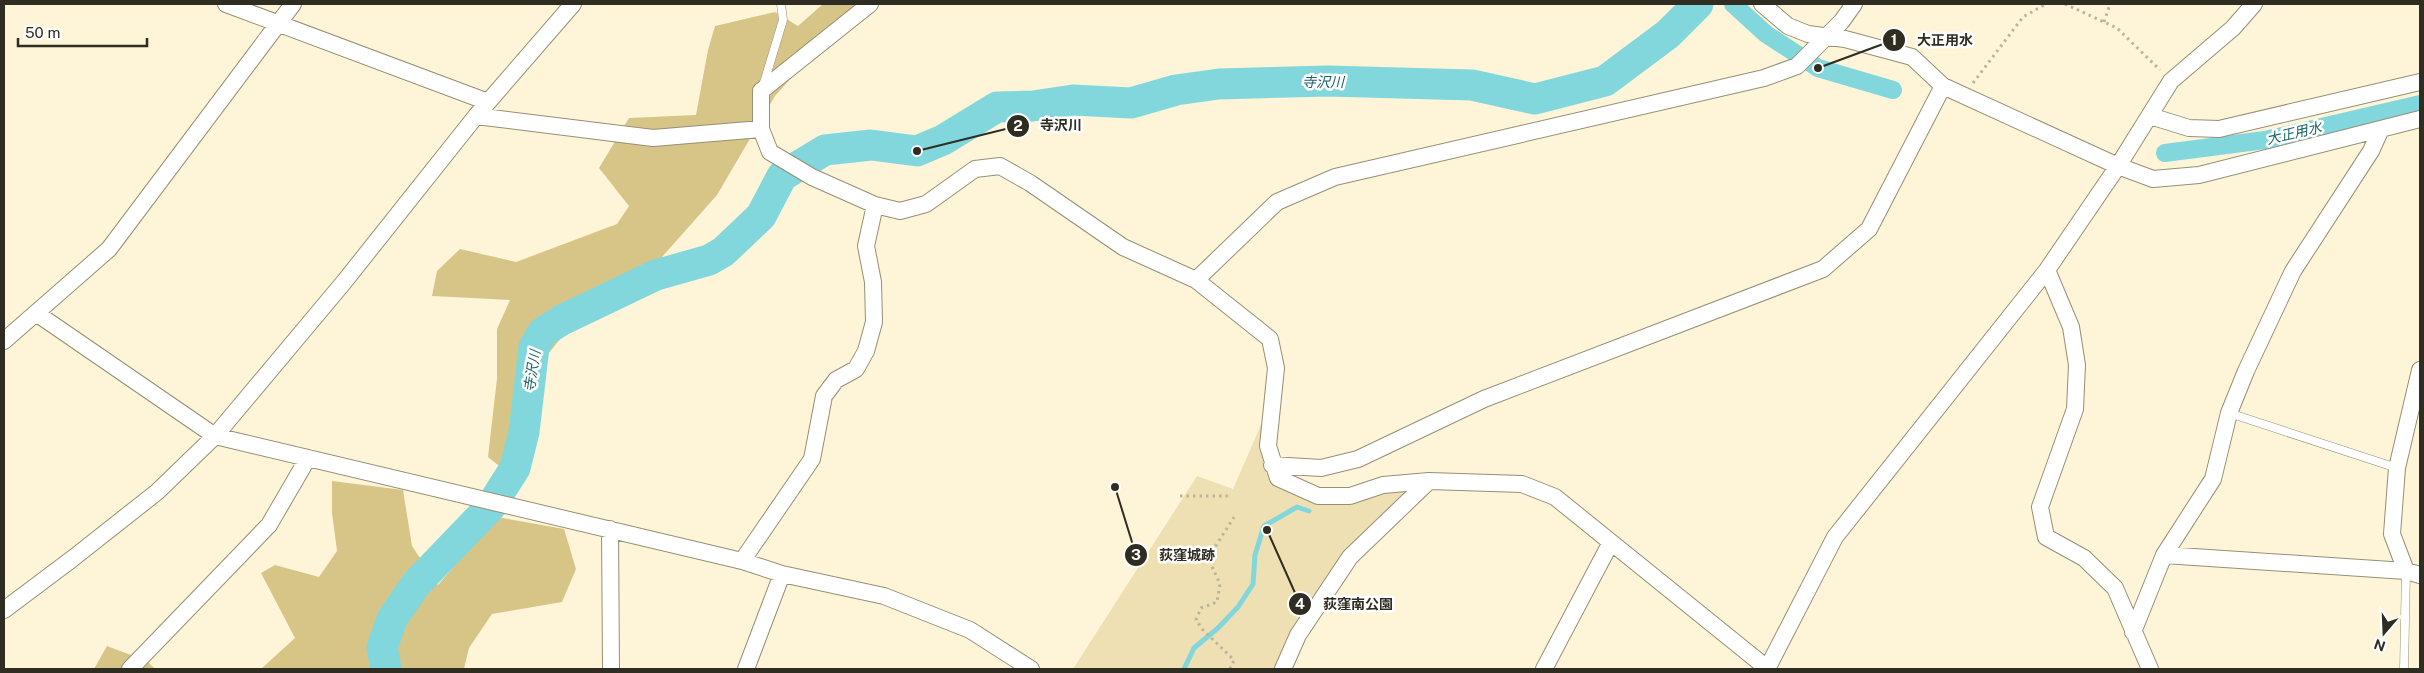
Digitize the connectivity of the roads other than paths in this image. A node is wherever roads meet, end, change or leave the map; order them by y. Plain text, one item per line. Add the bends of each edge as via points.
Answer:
1 (226, 4) edge
2 (293, 4) edge
3 (573, 4) edge
4 (781, 4) edge
5 (870, 4) edge
6 (1762, 4) edge
7 (1854, 4) edge
8 (2254, 4) edge
9 (277, 23) junction
10 (1821, 42) junction
11 (2420, 82) edge
12 (1943, 86) junction
13 (761, 91) junction
14 (488, 102) junction
15 (476, 116) junction
16 (2150, 116) junction
17 (2420, 119) edge
18 (761, 130) junction
19 (2381, 130) junction
20 (2118, 166) junction
21 (876, 205) junction
22 (2047, 270) junction
23 (1196, 280) junction
24 (36, 313) junction
25 (4, 341) edge
26 (2420, 370) edge
27 (2229, 413) junction
28 (215, 436) junction
29 (308, 458) junction
30 (1272, 465) junction
31 (2397, 468) junction
32 (1429, 481) junction
33 (610, 529) junction
34 (1610, 544) junction
35 (2164, 555) junction
36 (742, 561) junction
37 (2413, 573) edge
38 (782, 574) junction
39 (4, 610) edge
40 (2133, 632) junction
41 (130, 669) edge
42 (611, 669) edge
43 (746, 669) edge
44 (1032, 669) edge
45 (1283, 669) edge
46 (1544, 669) edge
47 (1767, 669) edge
48 (2150, 669) edge
49 (2404, 669) edge

1 - 9 street
2 - 9 street
3 - 14 street
4 - 13 lane via 783,20
5 - 13 street
6 - 10 street via 1788,26
7 - 10 street
8 - 16 street via 2233,28 2171,81
9 - 14 street
9 - 24 street via 109,249
10 - 12 street via 1912,57
10 - 23 street via 1796,66 1764,78 1335,177 1277,202
11 - 16 street via 2219,129 2189,128
12 - 20 street
12 - 30 street via 1869,229 1823,269 1484,399 1358,459 1320,468
13 - 18 street
14 - 15 street
15 - 18 street via 653,138
15 - 28 street via 344,282
16 - 20 street
17 - 19 street
18 - 21 street via 770,152 812,178
19 - 20 street via 2199,175 2154,179
19 - 27 street via 2371,151 2293,271
20 - 22 street
21 - 23 street via 900,211 926,204 975,169 1000,166 1123,247
21 - 36 street via 866,246 874,322 866,351 856,369 836,380 824,396 812,459
22 - 40 street via 2071,327 2077,365 2075,409 2040,507 2046,537 2084,558 2115,588
22 - 47 street via 1834,537
23 - 30 street via 1270,340 1276,368 1268,446
24 - 25 street
24 - 28 street
26 - 31 street
27 - 31 lane
27 - 35 street via 2213,479
28 - 29 street
28 - 39 street via 157,492
29 - 33 street
29 - 41 street via 268,524
30 - 32 street via 1278,478 1318,496 1350,496 1383,485
31 - 37 street via 2392,534
32 - 34 street via 1522,484 1555,496
32 - 45 street via 1350,557 1298,635
33 - 36 street
33 - 42 street
34 - 46 street
34 - 47 street
35 - 37 street
35 - 40 street
36 - 38 street
37 - 49 lane
38 - 43 street
38 - 44 street via 884,596 970,630
40 - 48 street

